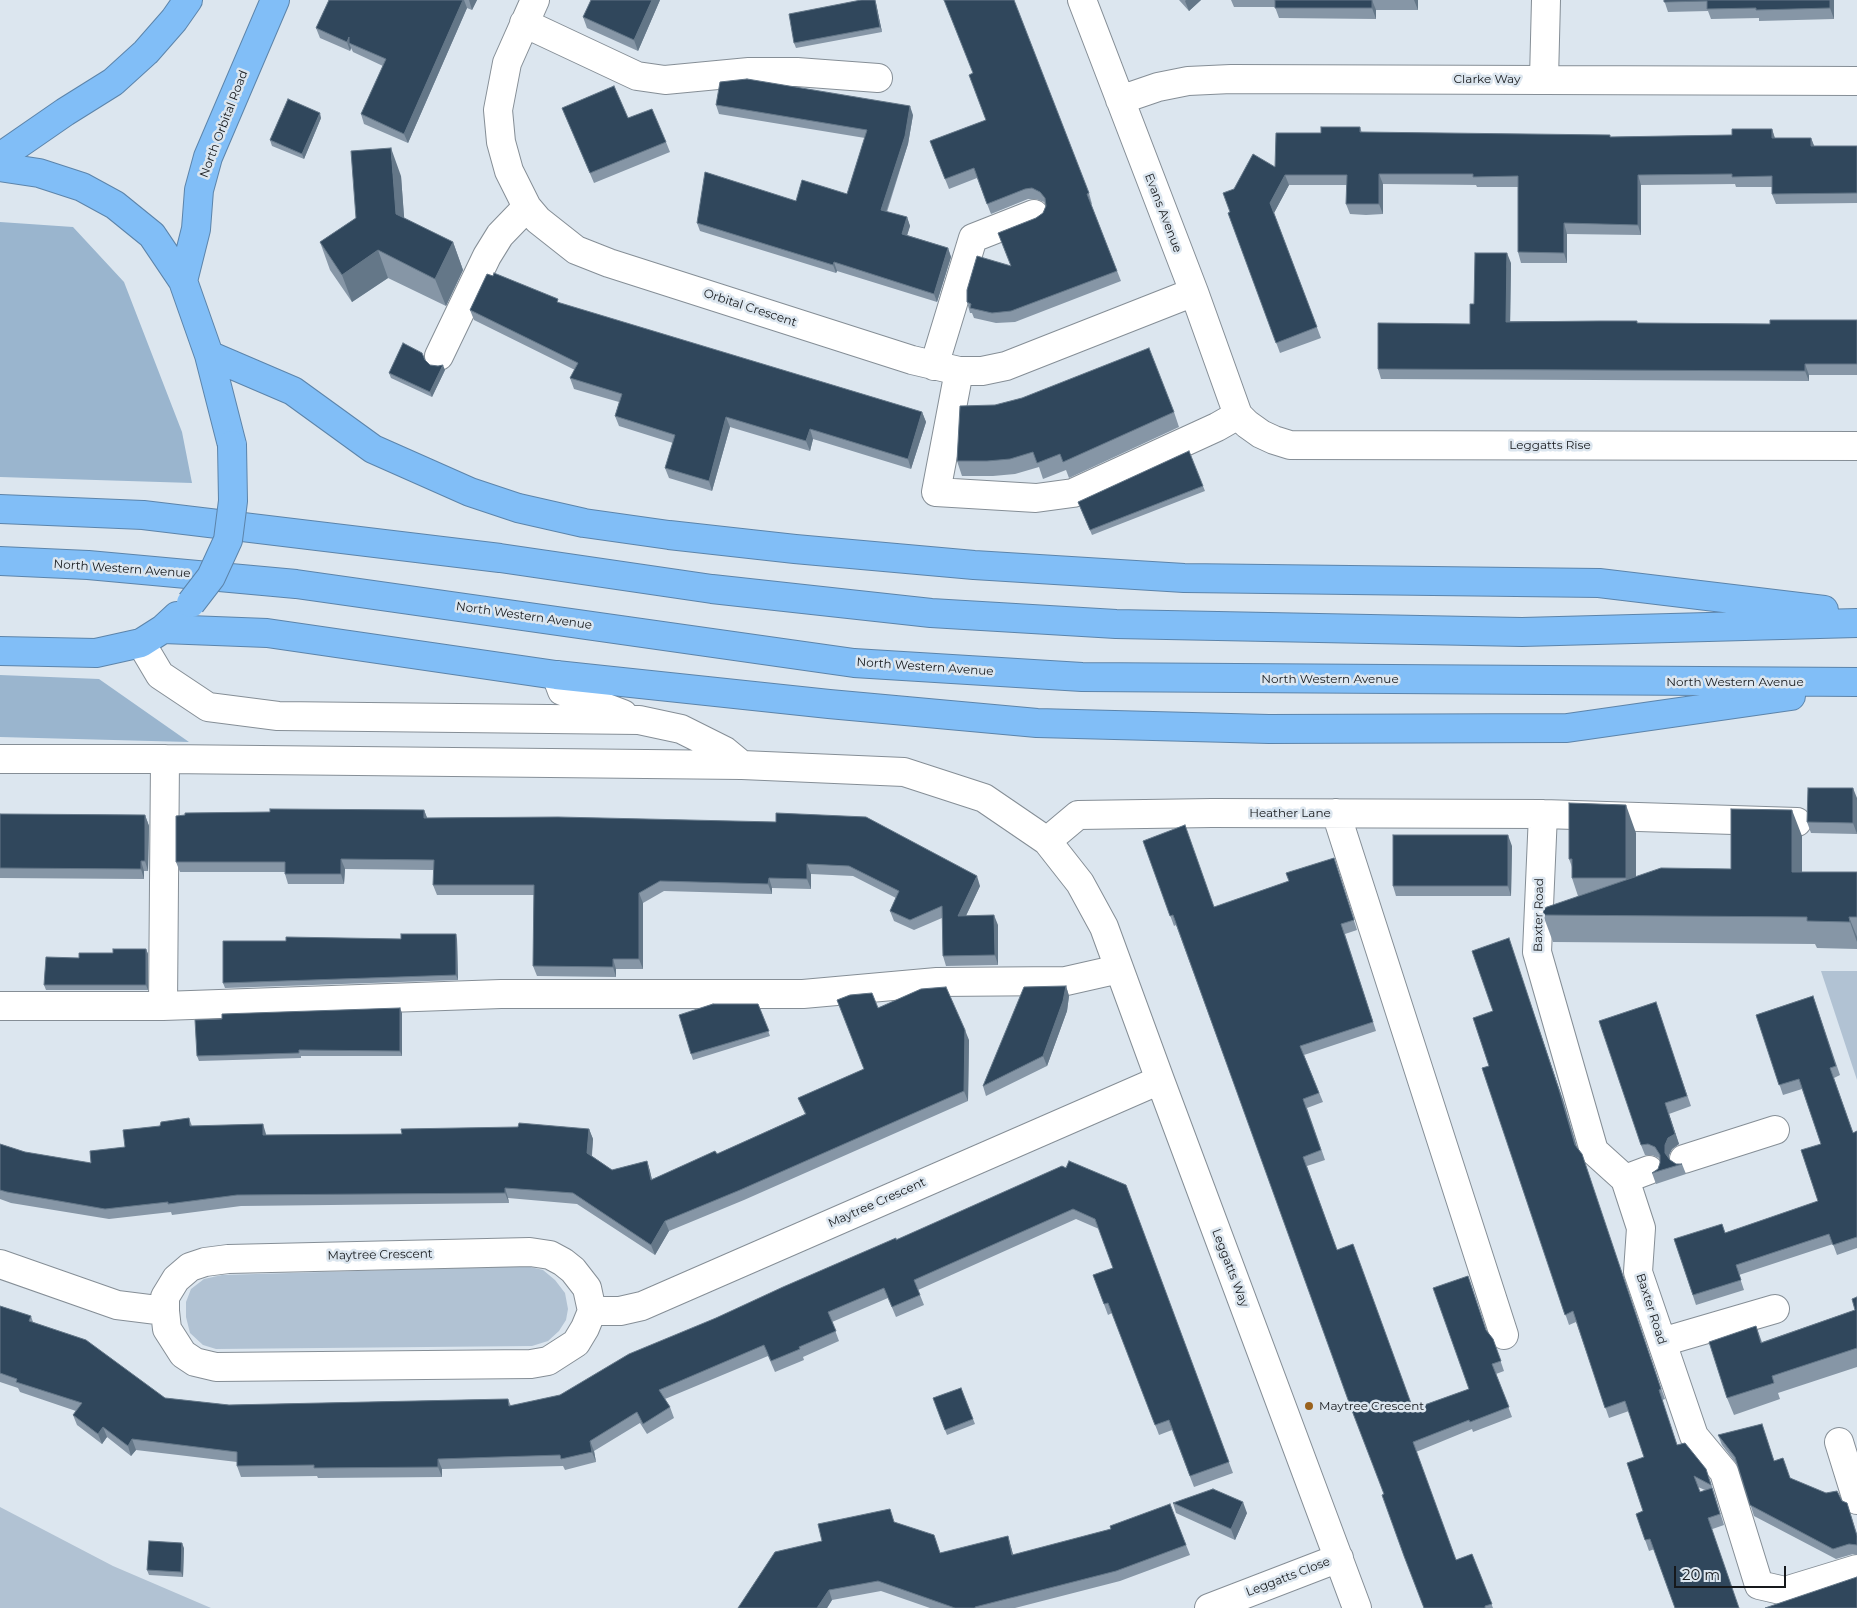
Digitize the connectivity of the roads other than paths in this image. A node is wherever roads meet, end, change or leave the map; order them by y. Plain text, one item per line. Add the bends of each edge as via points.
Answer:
1 (188, 0) edge
2 (275, 0) edge
3 (1082, 0) edge
4 (1546, 0) edge
5 (530, 12) edge
6 (878, 78) dead end
7 (1544, 79) junction
8 (1857, 81) edge
9 (1120, 100) junction
10 (0, 157) edge
11 (0, 167) edge
12 (527, 207) junction
13 (1034, 214) dead end
14 (183, 281) junction
15 (1194, 292) junction
16 (209, 356) junction
17 (439, 356) dead end
18 (946, 368) junction
19 (1243, 420) junction
20 (1857, 446) edge
21 (0, 509) edge
22 (0, 561) edge
23 (1857, 614) edge
24 (1857, 623) edge
25 (152, 636) junction
26 (0, 651) edge
27 (556, 676) junction
28 (1857, 684) edge
29 (639, 720) junction
30 (0, 759) edge
31 (165, 759) junction
32 (742, 765) junction
33 (1336, 813) junction
34 (1543, 814) junction
35 (1797, 822) dead end
36 (1047, 841) junction
37 (1119, 969) junction
38 (0, 1006) edge
39 (163, 1006) junction
40 (1160, 1080) junction
41 (1775, 1130) dead end
42 (1684, 1159) dead end
43 (0, 1264) edge
44 (1775, 1309) dead end
45 (592, 1310) junction
46 (164, 1311) junction
47 (1504, 1335) dead end
48 (1662, 1342) junction
49 (1839, 1442) dead end
50 (1857, 1500) edge
51 (1339, 1558) junction
52 (1857, 1568) edge
53 (1209, 1608) edge
54 (1357, 1608) edge

1 - 10 highway via 146,52 113,82
2 - 14 highway, North Orbital Road via 208,157
3 - 9 street, Evans Avenue
4 - 7 street
5 - 6 street via 637,76 665,80 714,74 797,72
5 - 12 street, Orbital Crescent via 507,63 498,110 501,142 509,171
7 - 8 street, Clarke Way
7 - 9 street, Clarke Way via 1188,81
9 - 15 street, Evans Avenue
11 - 14 highway via 39,173 82,186 115,205 152,235
12 - 17 street via 500,235 487,256
12 - 18 street, Orbital Crescent via 538,220 576,250 609,263
13 - 18 street via 973,238
14 - 16 highway
15 - 18 street, Orbital Crescent via 1006,366 982,371
15 - 19 street, Evans Avenue
16 - 23 highway via 293,391 373,449 461,488 518,508 584,523 795,549 974,565 1184,578 1599,583
16 - 25 highway, bridge via 232,445 233,500 228,540 211,577 191,603
18 - 19 street via 936,492 1036,498 1073,493 1217,428
19 - 20 street, Leggatts Rise via 1274,440 1290,445
21 - 24 highway via 152,516 500,558 712,589 950,614 1116,624 1522,632
22 - 28 highway, North Western Avenue via 88,565 296,584 854,663 1082,677
25 - 26 highway via 96,653
25 - 27 highway via 267,633
25 - 29 street via 160,675 208,707 278,716
27 - 28 highway via 1036,723 1269,729 1567,728
27 - 29 street via 562,691
29 - 32 street via 682,729 725,751
30 - 31 street
31 - 32 street
31 - 39 street
32 - 36 street via 904,772 984,798
33 - 34 street, Heather Lane
33 - 36 street, Heather Lane via 1078,815
33 - 47 street
34 - 35 street, Heather Lane
34 - 48 street, Baxter Road via 1536,952 1594,1151 1637,1174 1641,1228 1638,1272
36 - 37 street, Leggatts Way via 1080,883 1104,927
37 - 39 street via 1066,981 937,982 803,994 501,994
37 - 40 street, Leggatts Way
38 - 39 street
40 - 45 street, Maytree Crescent via 642,1306 620,1311
40 - 51 street, Leggatts Way
41 - 42 street
43 - 46 street via 117,1305
44 - 48 street
45 - 46 street via 576,1343 548,1361 531,1364 216,1367 195,1362 183,1354 167,1328
45 - 46 street, Maytree Crescent via 587,1288 573,1270 550,1255 530,1252 205,1262 176,1279 165,1297
48 - 52 street, Baxter Road via 1694,1436 1724,1472 1759,1585 1785,1591
49 - 50 street
51 - 53 street, Leggatts Close
51 - 54 street, Leggatts Way

